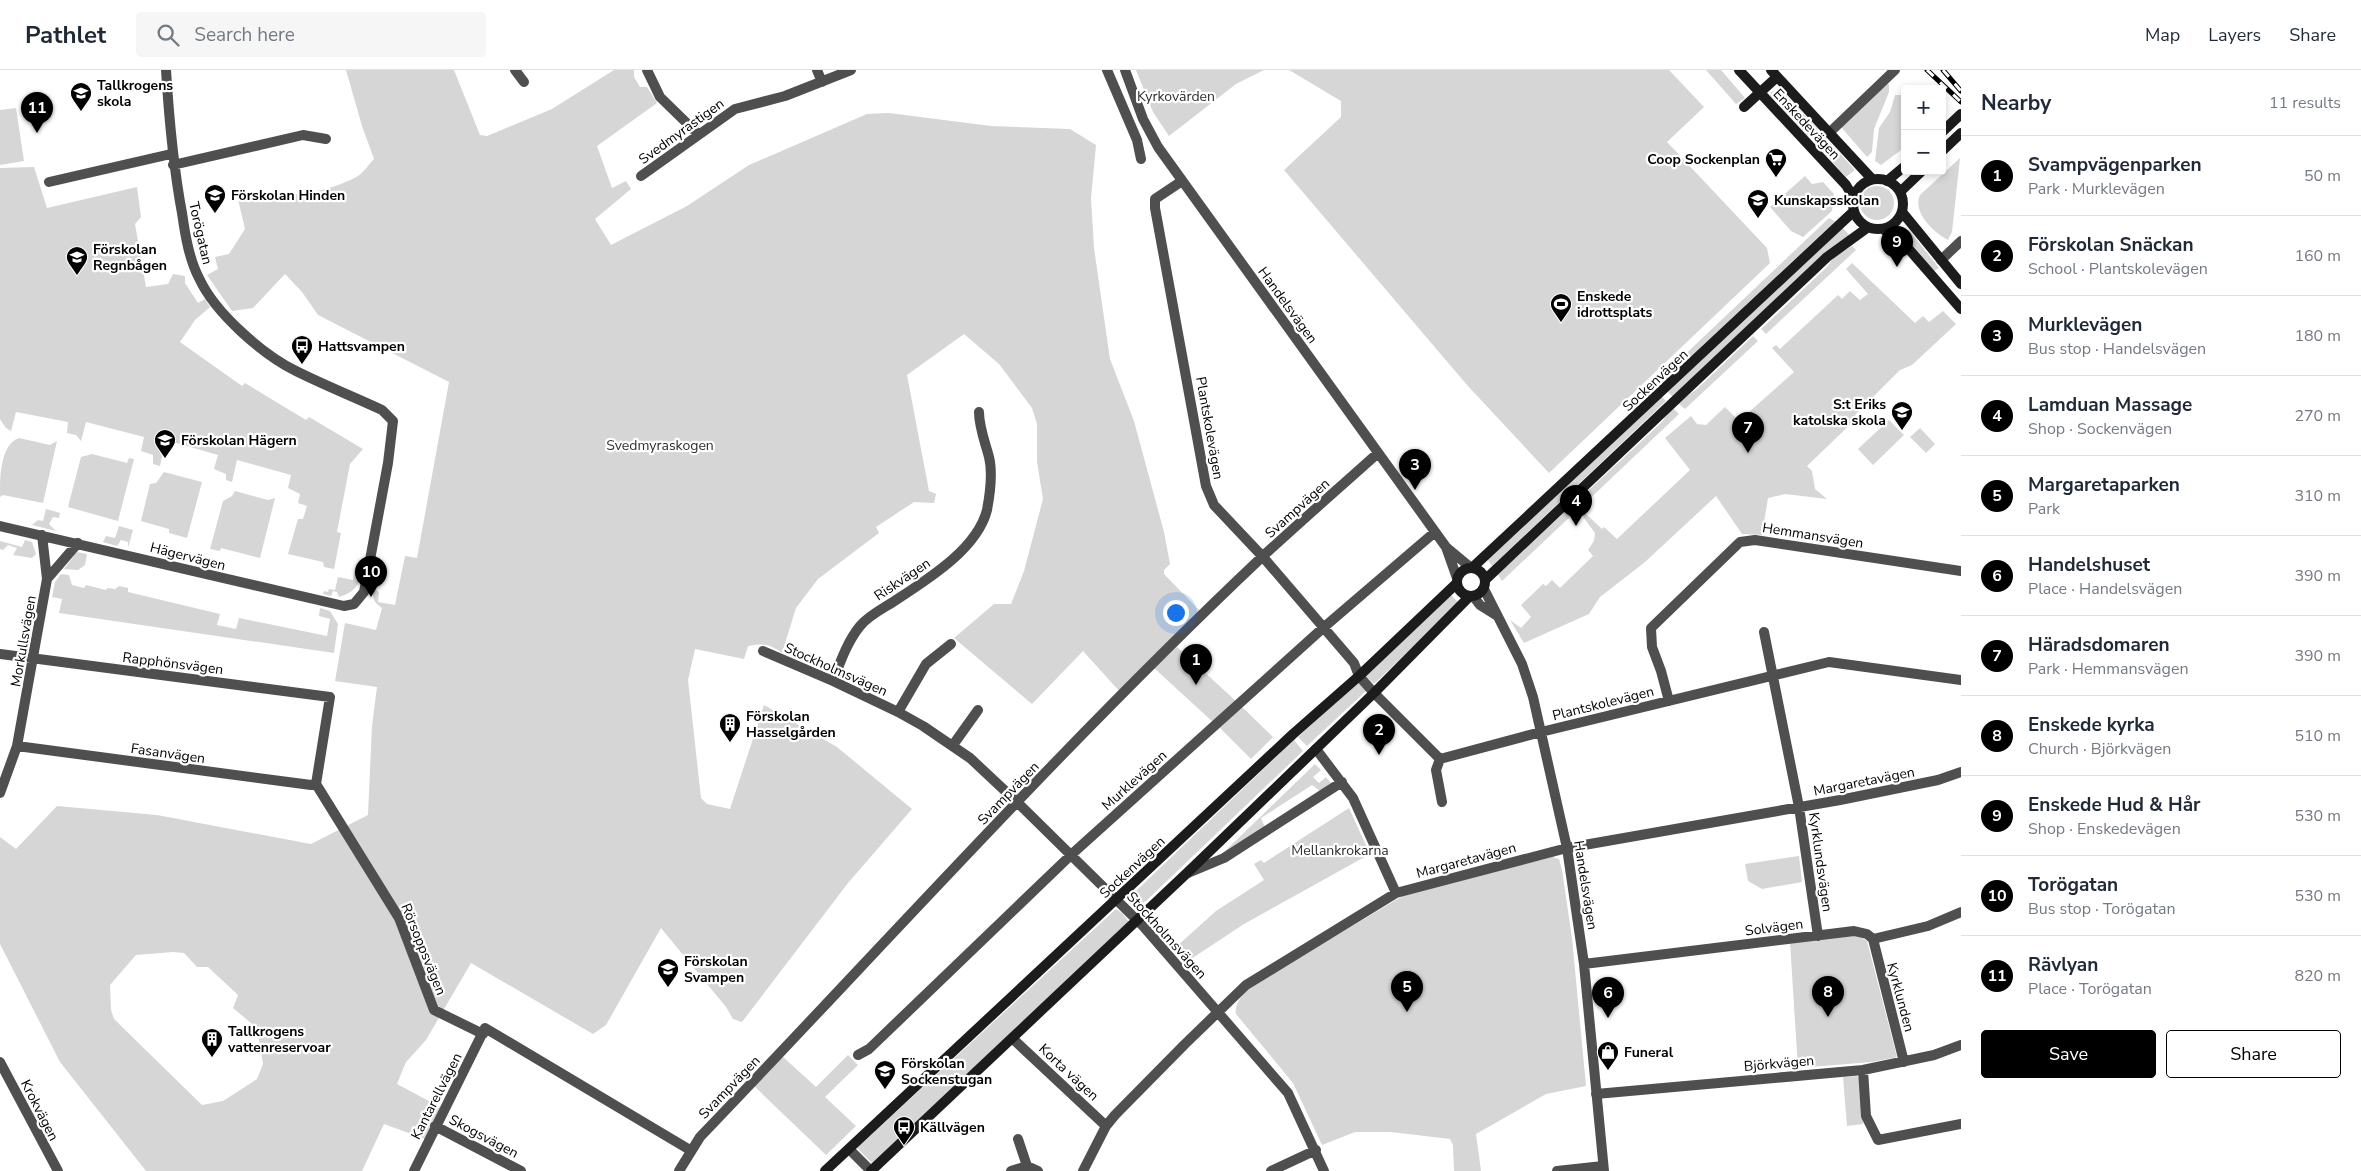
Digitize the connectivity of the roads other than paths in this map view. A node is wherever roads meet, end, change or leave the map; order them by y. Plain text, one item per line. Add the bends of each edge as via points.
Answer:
1 (166, 70) edge
2 (514, 70) edge
3 (646, 70) edge
4 (817, 70) edge
5 (851, 70) edge
6 (1107, 70) edge
7 (1125, 70) edge
8 (1739, 70) edge
9 (1895, 70) edge
10 (1774, 73) edge
11 (524, 82) dead end
12 (822, 82) junction
13 (1760, 93) junction
14 (1744, 107) dead end
15 (1961, 114) edge
16 (1944, 130) edge
17 (1829, 133) junction
18 (1961, 133) edge
19 (698, 134) junction
20 (326, 139) dead end
21 (1946, 147) edge
22 (171, 154) junction
23 (1141, 159) dead end
24 (173, 165) junction
25 (1901, 169) edge
26 (1918, 175) edge
27 (641, 176) dead end
28 (1872, 180) junction
29 (1182, 181) junction
30 (1887, 181) junction
31 (49, 182) dead end
32 (1900, 192) junction
33 (1853, 197) junction
34 (1853, 212) junction
35 (1902, 212) junction
36 (1867, 228) junction
37 (1883, 229) junction
38 (1961, 241) edge
39 (1940, 260) junction
40 (1961, 284) edge
41 (1961, 309) edge
42 (979, 412) dead end
43 (1378, 453) junction
44 (0, 526) edge
45 (1435, 532) junction
46 (42, 535) junction
47 (78, 543) junction
48 (1446, 547) junction
49 (1263, 557) junction
50 (1472, 567) junction
51 (1961, 571) edge
52 (48, 579) junction
53 (1457, 580) junction
54 (1485, 584) junction
55 (364, 592) joint
56 (1471, 596) junction
57 (1496, 615) junction
58 (1323, 628) junction
59 (1764, 632) dead end
60 (951, 644) dead end
61 (763, 652) dead end
62 (0, 654) edge
63 (34, 659) junction
64 (1773, 675) junction
65 (1359, 676) junction
66 (1961, 680) edge
67 (833, 681) junction
68 (1374, 693) junction
69 (1670, 701) junction
70 (978, 710) dead end
71 (898, 712) junction
72 (1541, 732) junction
73 (952, 745) junction
74 (17, 746) junction
75 (1316, 749) junction
76 (1440, 759) junction
77 (1961, 772) edge
78 (1342, 782) junction
79 (316, 784) junction
80 (0, 793) edge
81 (1018, 802) junction
82 (1442, 802) dead end
83 (1799, 807) junction
84 (1567, 848) junction
85 (1072, 854) junction
86 (1187, 873) junction
87 (1396, 893) junction
88 (1117, 900) junction
89 (1961, 912) edge
90 (1137, 920) junction
91 (1818, 936) junction
92 (1873, 939) junction
93 (1584, 964) junction
94 (1217, 1013) junction
95 (482, 1034) junction
96 (1013, 1039) junction
97 (1961, 1045) edge
98 (858, 1055) dead end
99 (0, 1062) edge
100 (1904, 1062) junction
101 (1863, 1070) junction
102 (1596, 1094) junction
103 (1961, 1124) edge
104 (435, 1126) junction
105 (1106, 1126) junction
106 (1018, 1139) dead end
107 (849, 1149) junction
108 (690, 1150) junction
109 (1316, 1150) junction
110 (1027, 1166) junction
111 (1603, 1168) edge
112 (58, 1171) edge
113 (414, 1171) edge
114 (521, 1171) edge
115 (679, 1171) edge
116 (825, 1171) edge
117 (871, 1171) edge
118 (1011, 1171) edge
119 (1038, 1171) edge
120 (1083, 1171) edge
121 (1271, 1171) edge
122 (1324, 1171) edge
123 (1557, 1171) edge

1 - 22 street, Torögatan
2 - 11 street
3 - 19 street via 660,97
4 - 12 street
5 - 12 street, Svedmyrastigen
6 - 23 street via 1137,140
7 - 29 street, Handelsvägen via 1143,119
8 - 13 street, Enskedevägen
9 - 17 street
10 - 13 street
10 - 17 street, Enskedevägen
12 - 19 street, Svedmyrastigen via 735,109
13 - 14 street
13 - 33 street, Enskedevägen via 1846,185
15 - 16 street
17 - 28 street, Enskedevägen
18 - 21 street
19 - 27 street, Svedmyrastigen
20 - 24 street via 304,135
22 - 24 street, Torögatan
22 - 31 street
24 - 55 street, Torögatan via 187,242 198,278 218,308 265,351 296,372 382,410 393,421
25 - 30 street
26 - 32 street
28 - 30 street
28 - 33 street via 1860,186
29 - 43 street, Handelsvägen
29 - 49 street, Plantskolevägen via 1155,199 1155,208 1206,486 1214,505
30 - 32 street
32 - 35 street
33 - 34 street
34 - 36 street
34 - 50 street, Sockenvägen
35 - 37 street via 1894,223
35 - 39 street
36 - 37 street
36 - 54 street, Sockenvägen via 1827,257
37 - 41 street via 1907,247
38 - 39 street
39 - 40 street
42 - 67 street, Riskvägen via 991,476 986,511 980,525 970,541 928,581 860,626
43 - 45 street, Handelsvägen
43 - 49 street, Svampvägen
44 - 46 street, Hägervägen
45 - 48 street, Handelsvägen
45 - 58 street, Murklevägen
46 - 47 street, Hägervägen
46 - 52 street, Morkullsvägen
47 - 52 street, Morkullsvägen
47 - 55 street, Hägervägen via 344,606 354,604
48 - 50 street, Handelsvägen
48 - 53 street, Handelsvägen
49 - 58 street, Plantskolevägen
49 - 81 street, Svampvägen
50 - 53 street, Sockenvägen via 1464,569
50 - 54 street via 1482,571
51 - 69 street, Hemmansvägen via 1755,540 1740,542 1650,628 1652,647
52 - 63 street, Morkullsvägen
53 - 56 street via 1462,593
53 - 65 street, Sockenvägen
54 - 56 street, Sockenvägen
54 - 57 street, Handelsvägen
56 - 57 street, Handelsvägen
56 - 68 street, Sockenvägen
57 - 72 street, Handelsvägen via 1522,664
58 - 65 street, Plantskolevägen via 1354,663
58 - 85 street, Murklevägen
59 - 64 street
60 - 71 street, Stockholmsvägen via 926,664
61 - 67 street, Stockholmsvägen
62 - 63 street, Rapphönsvägen
63 - 74 street, Morkullsvägen
63 - 79 street, Rapphönsvägen via 330,697
64 - 66 street, Plantskolevägen via 1829,662
64 - 69 street, Plantskolevägen
64 - 83 street, Kyrklundsvägen
65 - 68 street, Plantskolevägen
65 - 88 street, Sockenvägen
67 - 71 street, Stockholmsvägen
68 - 75 street, Sockenvägen
68 - 76 street, Plantskolevägen
69 - 72 street, Plantskolevägen
70 - 73 street
71 - 73 street, Stockholmsvägen
72 - 76 street, Plantskolevägen
72 - 84 street, Handelsvägen
73 - 81 street, Stockholmsvägen
74 - 79 street, Fasanvägen
74 - 80 street, Morkullsvägen
75 - 78 street
75 - 86 street, Sockenvägen
76 - 82 street via 1436,770
77 - 83 street, Margaretavägen via 1938,780
78 - 86 street, Sockenvägen via 1224,858
78 - 87 street via 1353,798
79 - 95 street, Rörsoppsvägen via 399,918 434,1010
81 - 85 street, Stockholmsvägen
81 - 108 street, Svampvägen
83 - 84 street, Margaretavägen
83 - 91 street, Kyrklundsvägen
84 - 87 street, Margaretavägen
84 - 93 street, Handelsvägen
85 - 88 street, Stockholmsvägen
85 - 98 street, Murklevägen via 869,1049
86 - 90 street, Sockenvägen
87 - 94 street, Margaretavägen via 1246,985
88 - 90 street, Stockholmsvägen
88 - 107 street, Sockenvägen
89 - 92 street via 1928,926
90 - 94 street, Stockholmsvägen
90 - 96 street, Sockenvägen
91 - 92 street, Solvägen via 1854,930
91 - 93 street, Solvägen
92 - 100 street, Kyrklunden
93 - 102 street, Handelsvägen
94 - 105 street, Margaretavägen
94 - 109 street, Stockholmsvägen via 1288,1093
95 - 104 street, Kantarellvägen
95 - 108 street, Rörsoppsvägen via 485,1028
96 - 105 street, Korta vägen
96 - 117 street, Sockenvägen
97 - 100 street, Björkvägen
99 - 112 street, Krokvägen
100 - 101 street, Björkvägen
101 - 102 street, Björkvägen
101 - 103 street via 1866,1116 1878,1140
102 - 111 street, Handelsvägen
104 - 113 street, Kantarellvägen
104 - 114 street, Skogsvägen
105 - 120 street, Margaretavägen
106 - 110 street
107 - 116 street, Sockenvägen
107 - 117 street
108 - 115 street, Svampvägen
109 - 121 street
109 - 122 street, Stockholmsvägen
110 - 118 street
110 - 119 street
111 - 123 street

